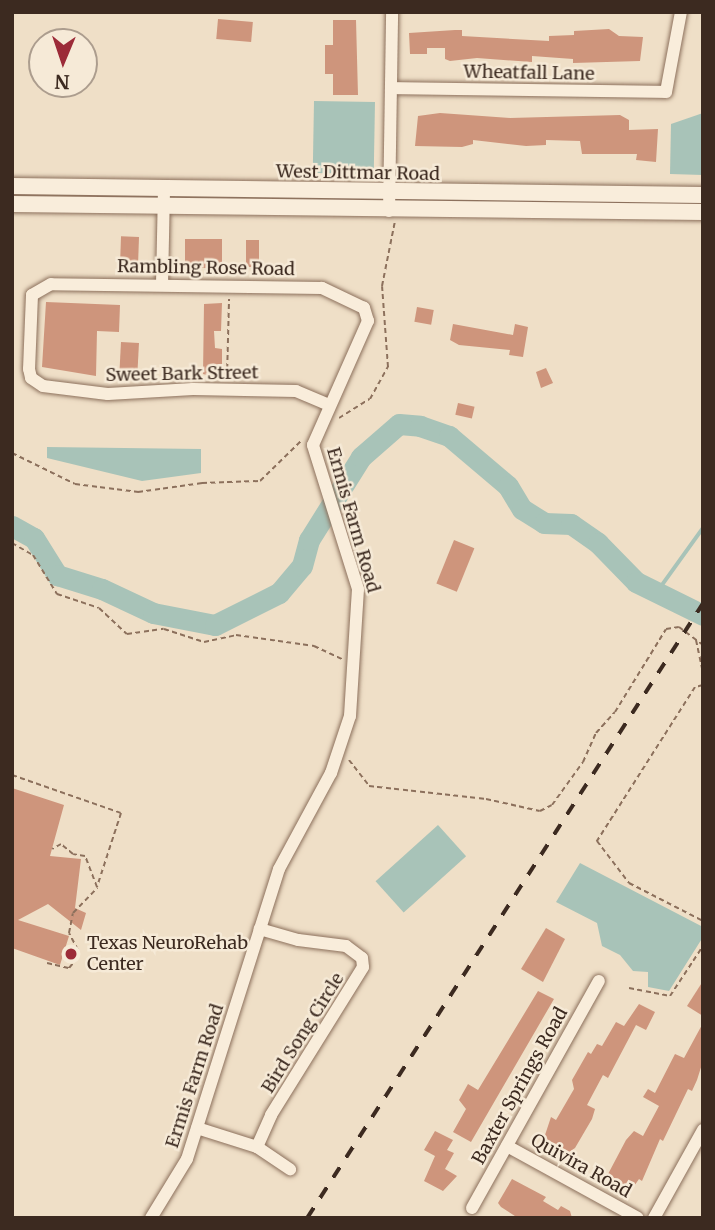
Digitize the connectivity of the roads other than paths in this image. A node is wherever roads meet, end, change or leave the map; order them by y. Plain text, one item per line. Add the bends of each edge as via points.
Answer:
1 (392, 12) edge
2 (681, 12) edge
3 (391, 88) junction
4 (12, 186) edge
5 (164, 190) junction
6 (390, 194) junction
7 (703, 195) edge
8 (12, 204) edge
9 (163, 207) junction
10 (703, 212) edge
11 (392, 215) junction
12 (162, 285) junction
13 (364, 308) joint
14 (35, 383) joint
15 (329, 405) junction
16 (260, 929) junction
17 (599, 981) dead end
18 (197, 1128) junction
19 (703, 1130) edge
20 (507, 1146) junction
21 (257, 1147) junction
22 (290, 1169) dead end
23 (472, 1208) dead end
24 (155, 1216) edge
25 (638, 1218) edge
26 (654, 1218) edge

1 - 3 street
2 - 3 street, Wheatfall Lane via 666,92
3 - 6 street
4 - 5 street, West Dittmar Road
5 - 6 street, West Dittmar Road
5 - 9 street
6 - 7 street, West Dittmar Road
6 - 11 street
8 - 9 street, West Dittmar Road
9 - 11 street, West Dittmar Road
9 - 12 street
10 - 11 street, West Dittmar Road
12 - 13 street, Rambling Rose Road via 322,288
12 - 14 street, Rambling Rose Road via 43,285 30,302 29,369
13 - 15 street, Ermis Farm Road via 367,328
14 - 15 street, Sweet Bark Street via 85,393 296,391
15 - 16 street, Ermis Farm Road via 315,438 316,457 359,603 356,673 343,742 318,798 286,850
16 - 18 street, Ermis Farm Road
16 - 21 street, Bird Song Circle via 346,946 362,958 363,967 271,1115
17 - 20 street, Baxter Springs Road
18 - 21 street
18 - 24 street, Ermis Farm Road via 184,1167
19 - 26 street
20 - 23 street, Baxter Springs Road
20 - 25 street, Quivira Road
21 - 22 street

